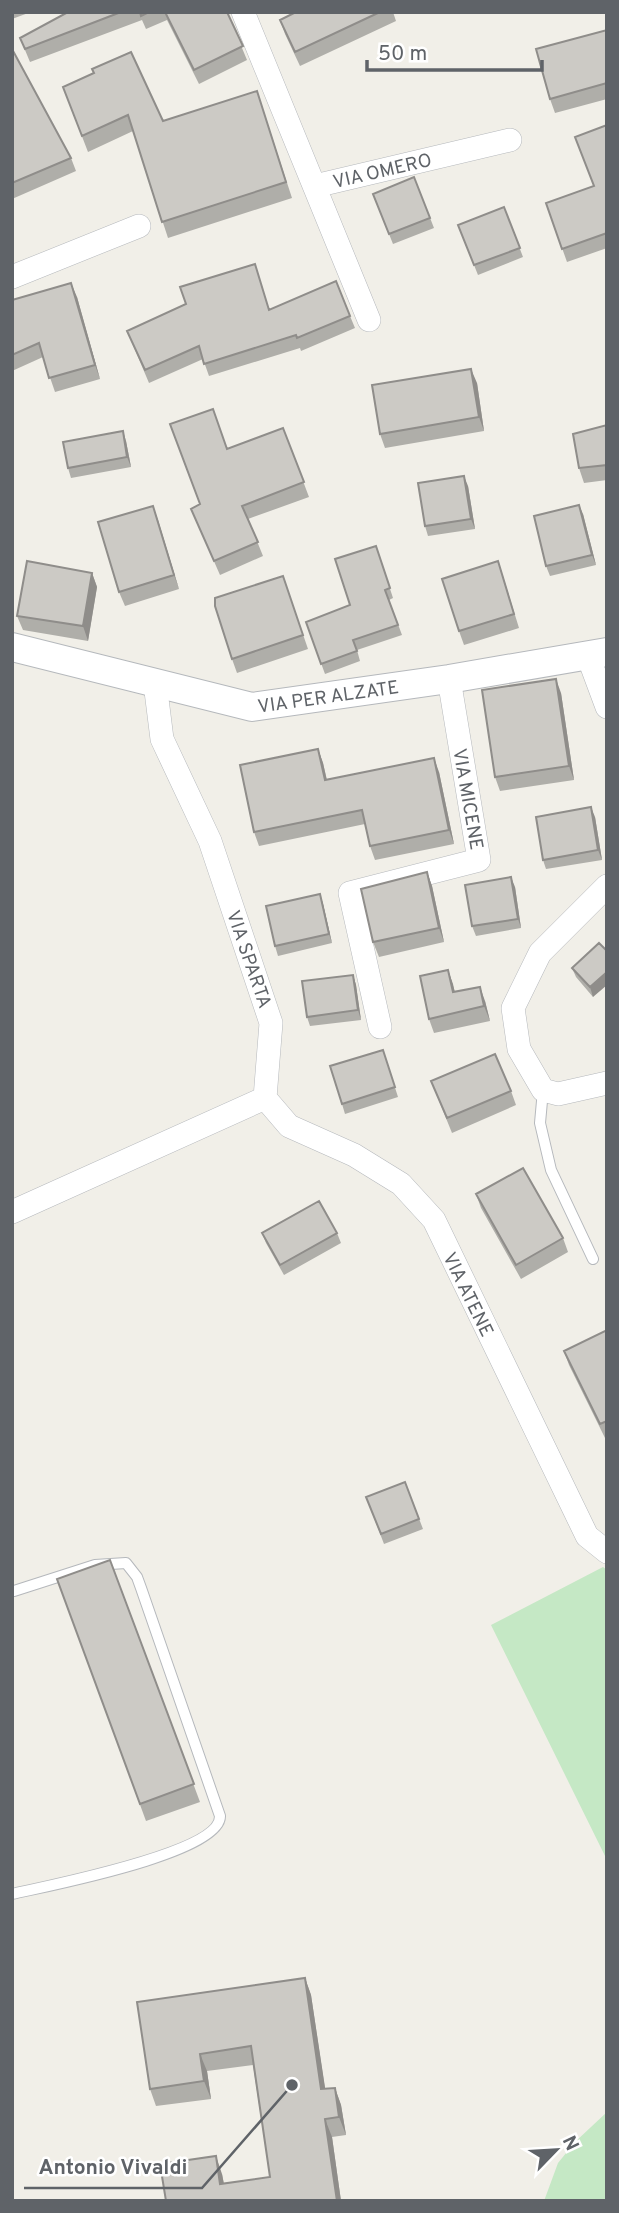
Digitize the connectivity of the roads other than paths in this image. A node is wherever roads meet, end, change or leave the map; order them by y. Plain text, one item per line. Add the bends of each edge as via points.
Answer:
1 (243, 12) edge
2 (510, 140) dead end
3 (316, 186) junction
4 (139, 226) dead end
5 (12, 277) edge
6 (369, 320) dead end
7 (12, 648) edge
8 (597, 654) edge
9 (449, 679) junction
10 (155, 683) junction
11 (607, 707) edge
12 (607, 887) edge
13 (380, 1027) dead end
14 (607, 1083) edge
15 (544, 1090) junction
16 (265, 1098) junction
17 (12, 1212) edge
18 (593, 1259) dead end
19 (607, 1552) edge
20 (14, 1591) edge
21 (12, 1894) edge

1 - 3 street, VIA OMERO
2 - 3 street, VIA OMERO
3 - 6 street
4 - 5 street
7 - 10 street, VIA PER ALZATE
8 - 9 street, VIA PER ALZATE
8 - 11 street
9 - 10 street, VIA PER ALZATE via 252,708
9 - 13 street, VIA MICENE via 479,860 350,893
10 - 16 street, VIA SPARTA via 162,739 210,841 271,1023
12 - 15 street via 540,953 513,1008 519,1049
14 - 15 street via 558,1094
15 - 18 lane via 540,1122 551,1170
16 - 17 street
16 - 19 street, VIA ATENE via 289,1126 354,1155 401,1184 434,1220 587,1536
20 - 21 lane via 95,1565 125,1563 131,1568 220,1823 183,1849

